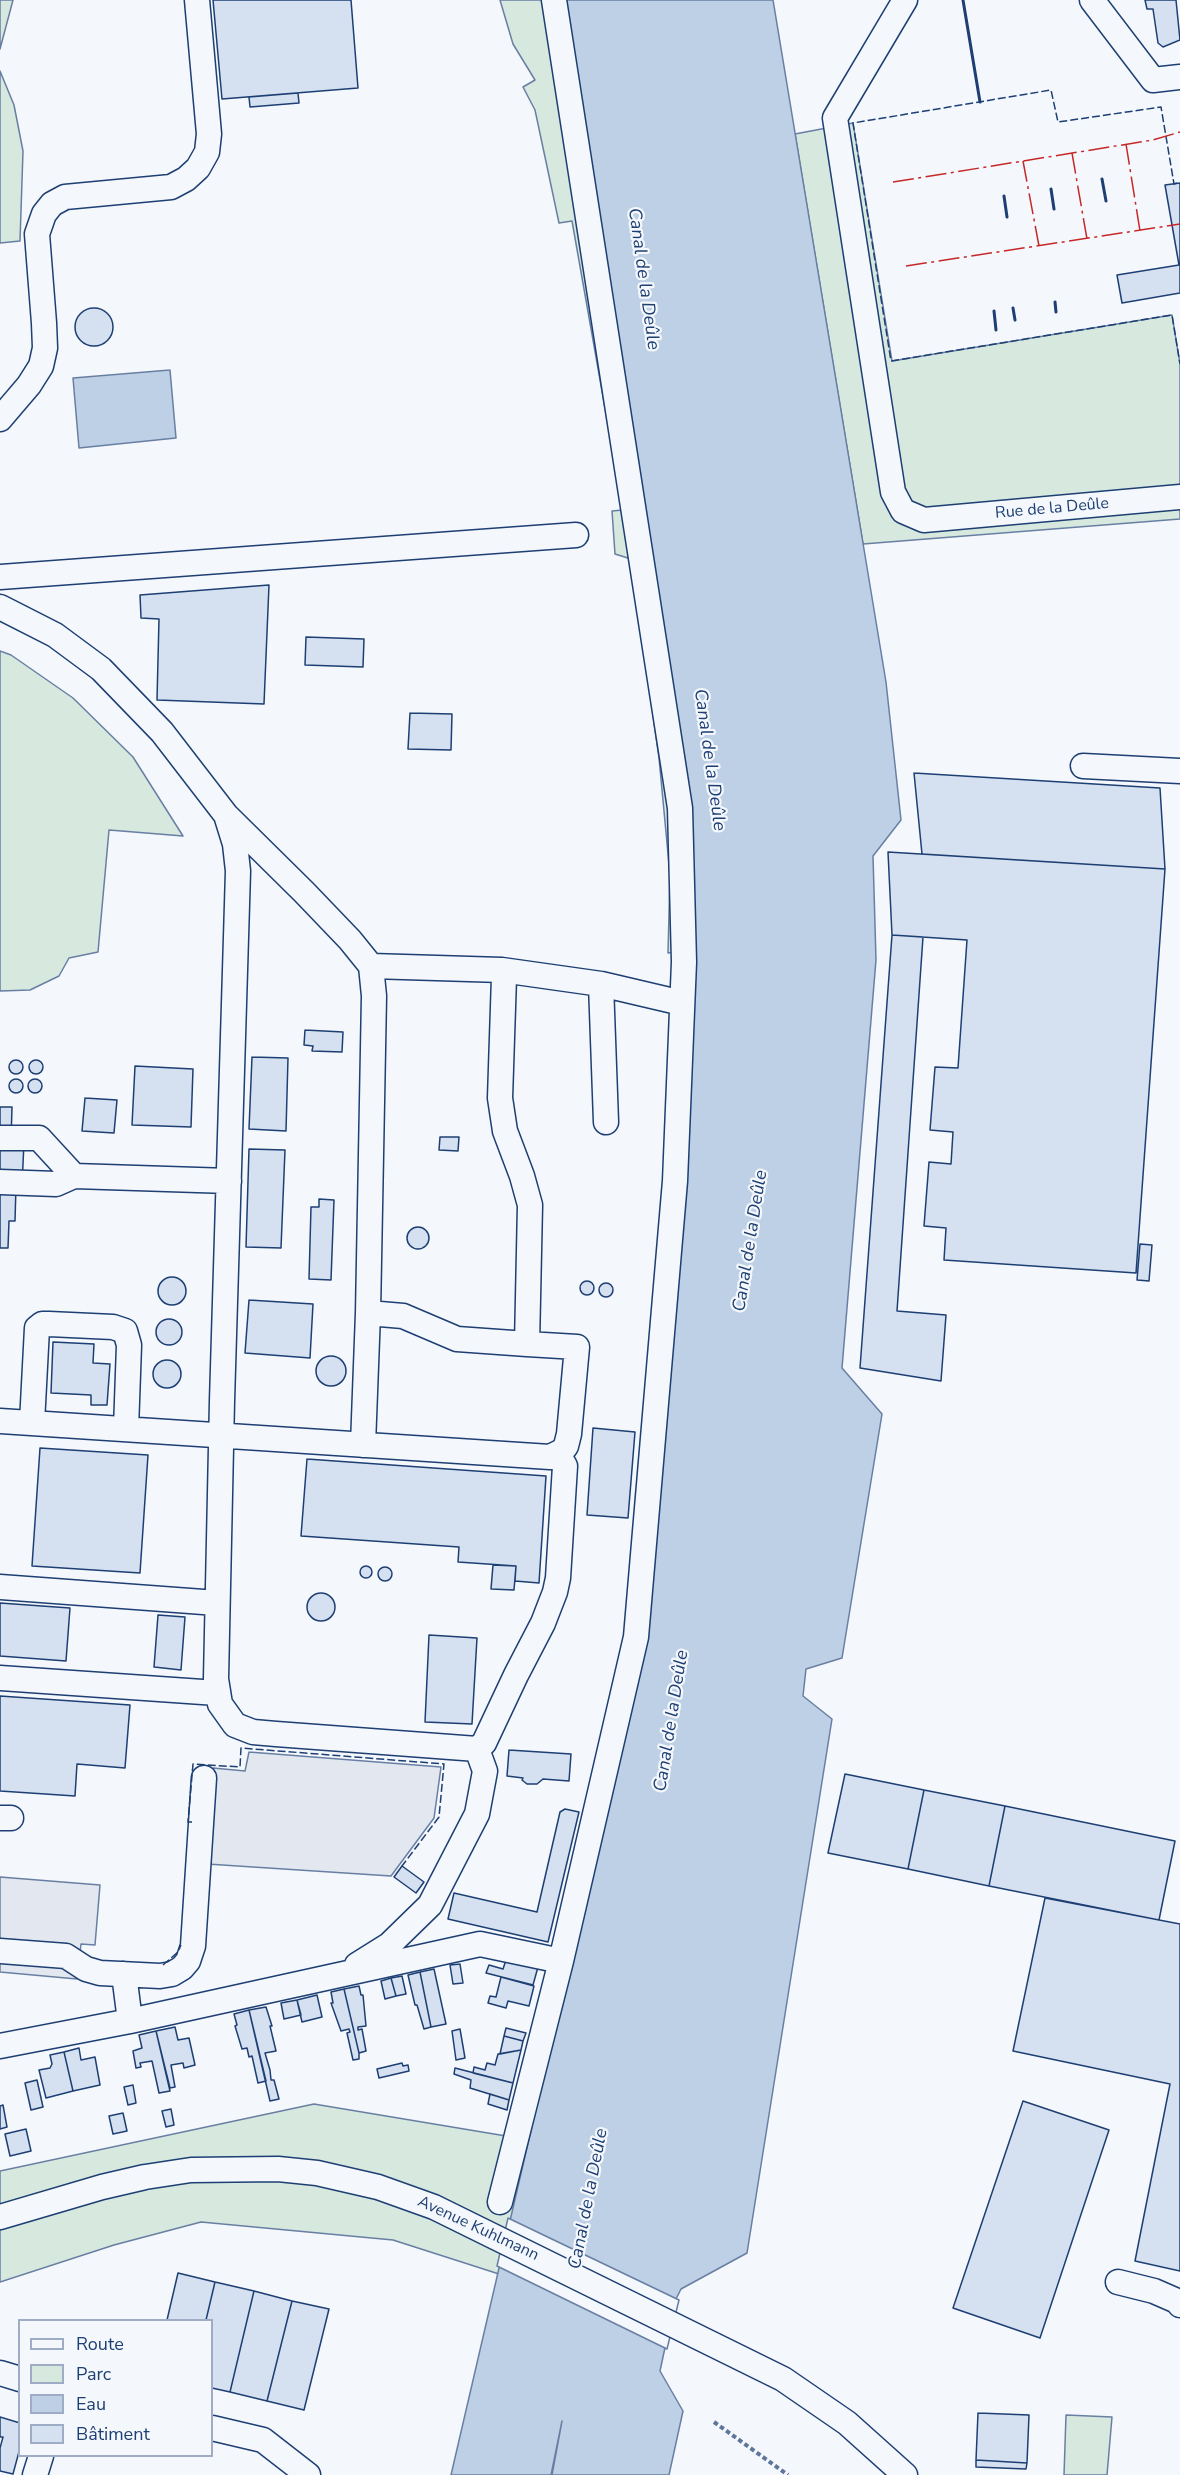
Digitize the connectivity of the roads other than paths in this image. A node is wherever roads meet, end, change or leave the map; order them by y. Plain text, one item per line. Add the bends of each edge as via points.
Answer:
1 (197, 0) edge
2 (554, 0) edge
3 (905, 0) edge
4 (1092, 0) edge
5 (1180, 77) edge
6 (0, 419) edge
7 (1180, 497) edge
8 (576, 535) dead end
9 (0, 577) edge
10 (0, 607) edge
11 (1083, 766) dead end
12 (1180, 771) edge
13 (226, 815) junction
14 (371, 966) junction
15 (504, 977) dead end
16 (601, 984) junction
17 (682, 1003) junction
18 (606, 1122) dead end
19 (0, 1138) edge
20 (74, 1176) junction
21 (228, 1181) junction
22 (0, 1182) edge
23 (368, 1313) junction
24 (527, 1344) junction
25 (0, 1421) edge
26 (32, 1423) junction
27 (126, 1429) junction
28 (221, 1436) junction
29 (363, 1445) junction
30 (558, 1454) junction
31 (0, 1587) edge
32 (217, 1603) junction
33 (0, 1678) edge
34 (217, 1693) junction
35 (477, 1749) junction
36 (204, 1778) dead end
37 (0, 1951) edge
38 (561, 1961) junction
39 (124, 1974) junction
40 (341, 1974) junction
41 (130, 2021) junction
42 (0, 2046) edge
43 (500, 2202) dead end
44 (0, 2217) edge
45 (1118, 2282) dead end
46 (1180, 2305) edge
47 (0, 2373) edge
48 (18, 2378) edge
49 (213, 2428) edge
50 (41, 2457) edge
51 (35, 2475) edge
52 (308, 2475) edge
53 (905, 2475) edge

1 - 6 street via 209,134 207,152 198,168 171,187 65,197 44,214 37,234 45,348 41,366
2 - 17 street via 680,808
3 - 7 street, Rue de la Deûle via 834,118 893,492 903,511 924,520
4 - 5 street via 1153,80
8 - 9 street
10 - 13 street via 55,636 101,669 162,732
11 - 12 street
13 - 14 street via 335,924
13 - 21 street via 238,872
14 - 16 street via 502,970
14 - 23 street via 374,996
15 - 24 street via 500,1098 505,1131 530,1204
16 - 17 street
16 - 18 street
17 - 38 street via 675,1181 636,1637
19 - 20 street via 39,1138
20 - 21 street
20 - 22 street via 56,1184
21 - 28 street
23 - 24 street via 403,1316 458,1339
23 - 29 street
24 - 30 street via 577,1347 569,1434 566,1446
25 - 26 street
26 - 27 street
26 - 27 street via 37,1328 49,1324 113,1327 125,1331 129,1345
27 - 28 street
28 - 29 street
28 - 32 street
29 - 30 street via 550,1457
30 - 35 street via 565,1466 555,1592 492,1728
31 - 32 street
32 - 34 street
33 - 34 street
34 - 35 street via 235,1725 253,1732
35 - 40 street via 485,1771 477,1814 430,1905 390,1945
36 - 39 street via 193,1946 188,1961 172,1974
37 - 39 street via 66,1956 93,1971
38 - 40 street via 480,1944
38 - 43 street
39 - 41 street
40 - 41 street
41 - 42 street
44 - 53 street, Avenue Kuhlmann via 135,2179 218,2168 305,2172 410,2197 783,2379 847,2424
45 - 46 street via 1154,2291
47 - 48 street
49 - 52 street via 263,2440
50 - 51 street

